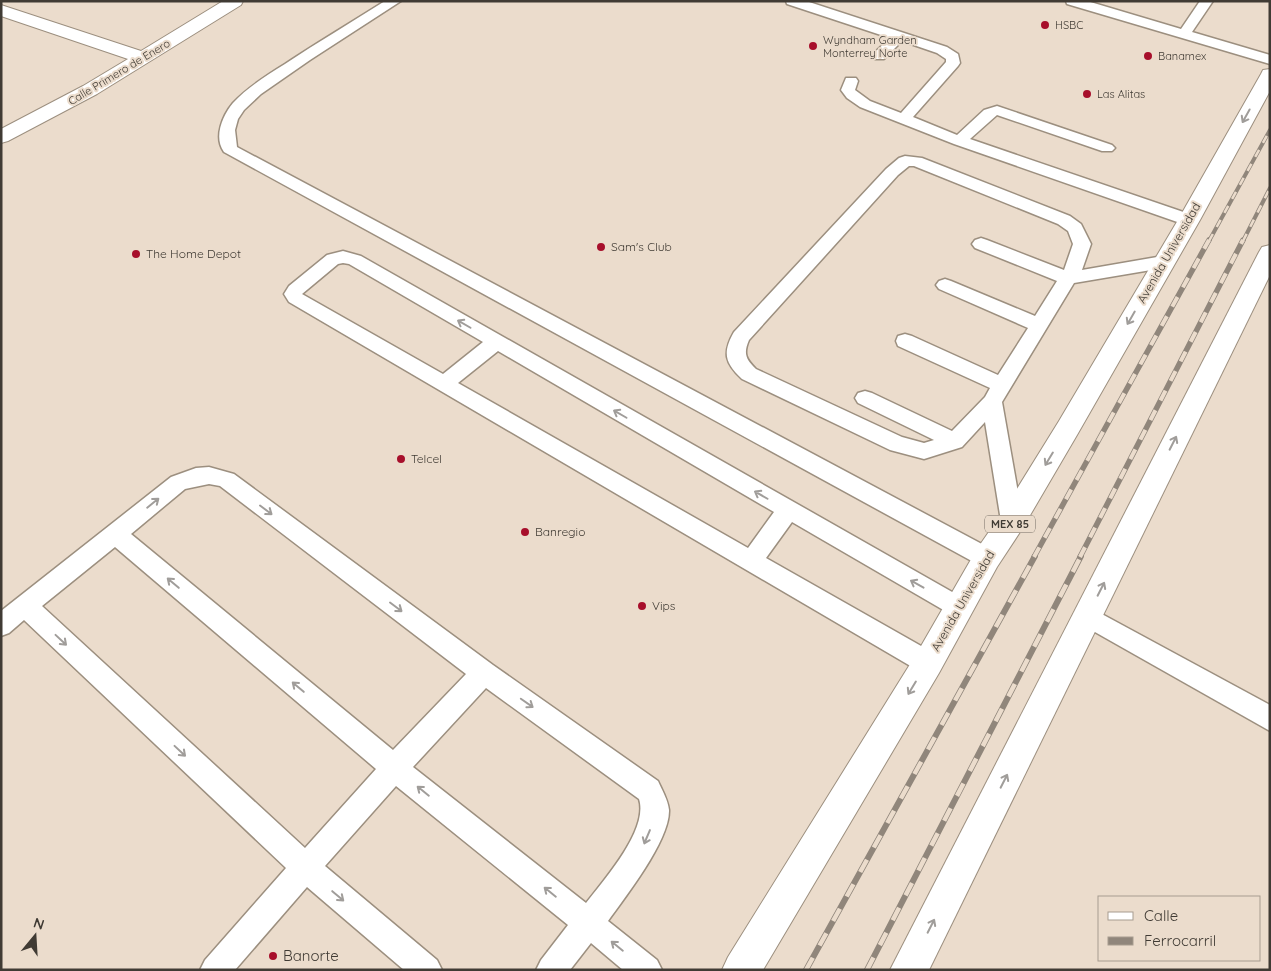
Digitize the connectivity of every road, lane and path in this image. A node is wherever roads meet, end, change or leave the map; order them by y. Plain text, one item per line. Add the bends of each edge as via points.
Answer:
1 (235, 1) edge
2 (395, 1) edge
3 (792, 1) edge
4 (1072, 1) edge
5 (1207, 1) edge
6 (1, 10) edge
7 (1184, 34) junction
8 (899, 37) junction
9 (879, 56) dead end
10 (144, 58) junction
11 (1270, 60) edge
12 (1270, 74) edge
13 (851, 81) dead end
14 (904, 119) junction
15 (1, 137) edge
16 (959, 142) junction
17 (1107, 148) dead end
18 (1189, 220) junction
19 (981, 244) dead end
20 (1163, 262) junction
21 (1267, 262) edge
22 (1067, 278) junction
23 (945, 286) dead end
24 (1038, 326) junction
25 (905, 341) dead end
26 (496, 342) junction
27 (445, 384) junction
28 (997, 393) junction
29 (865, 398) dead end
30 (956, 441) junction
31 (788, 510) junction
32 (1012, 520) junction
33 (115, 534) junction
34 (987, 558) junction
35 (752, 560) junction
36 (25, 606) junction
37 (960, 608) junction
38 (1087, 616) junction
39 (1, 626) edge
40 (928, 663) junction
41 (484, 673) junction
42 (1270, 719) edge
43 (394, 768) junction
44 (306, 868) junction
45 (588, 923) junction
46 (215, 970) edge
47 (427, 970) edge
48 (551, 970) edge
49 (647, 970) edge
50 (741, 970) edge
51 (910, 970) edge

1 - 10 main road, Calle Primero de Enero
2 - 34 lane via 248,96 230,118 229,149
3 - 8 lane
4 - 7 lane
5 - 7 lane
6 - 10 main road
7 - 11 lane
8 - 9 lane
8 - 14 lane via 942,50 954,60
10 - 15 main road, Calle Primero de Enero
12 -> 18 main road, Avenida Universidad / MEX 85
13 - 14 lane via 850,96
14 - 16 lane
16 - 17 lane via 989,113 997,110
16 - 18 lane
18 - 20 main road, Avenida Universidad / MEX 85
19 - 22 lane
20 - 22 lane
20 -> 32 main road, Avenida Universidad / MEX 85
38 -> 21 main road
22 - 24 lane
22 - 30 lane via 1082,244 1075,228 1064,220 916,161 905,161 741,337 736,347 734,354 738,363 749,374 897,444 924,451
23 - 24 lane
24 - 28 lane
25 - 28 lane
26 - 27 lane
26 -> 27 lane via 348,258 333,259 295,290 295,298
31 -> 26 lane
27 - 35 lane
28 - 30 lane
28 - 32 lane
29 - 30 lane
31 - 35 lane
37 -> 31 lane
32 - 34 main road, Avenida Universidad / MEX 85
33 - 36 lane
33 -> 41 lane via 178,483 194,477 217,476 227,480
43 -> 33 lane
34 - 37 main road, Avenida Universidad / MEX 85
35 - 40 lane
36 - 39 lane
36 -> 44 lane
37 - 40 main road, Avenida Universidad / MEX 85
38 - 42 lane
51 -> 38 main road
40 -> 50 main road, Avenida Universidad / MEX 85
41 - 43 lane
41 -> 45 lane via 649,790 655,815 643,848
43 - 44 lane
45 -> 43 lane
44 - 46 lane
44 -> 47 lane
45 - 48 lane
49 -> 45 lane

